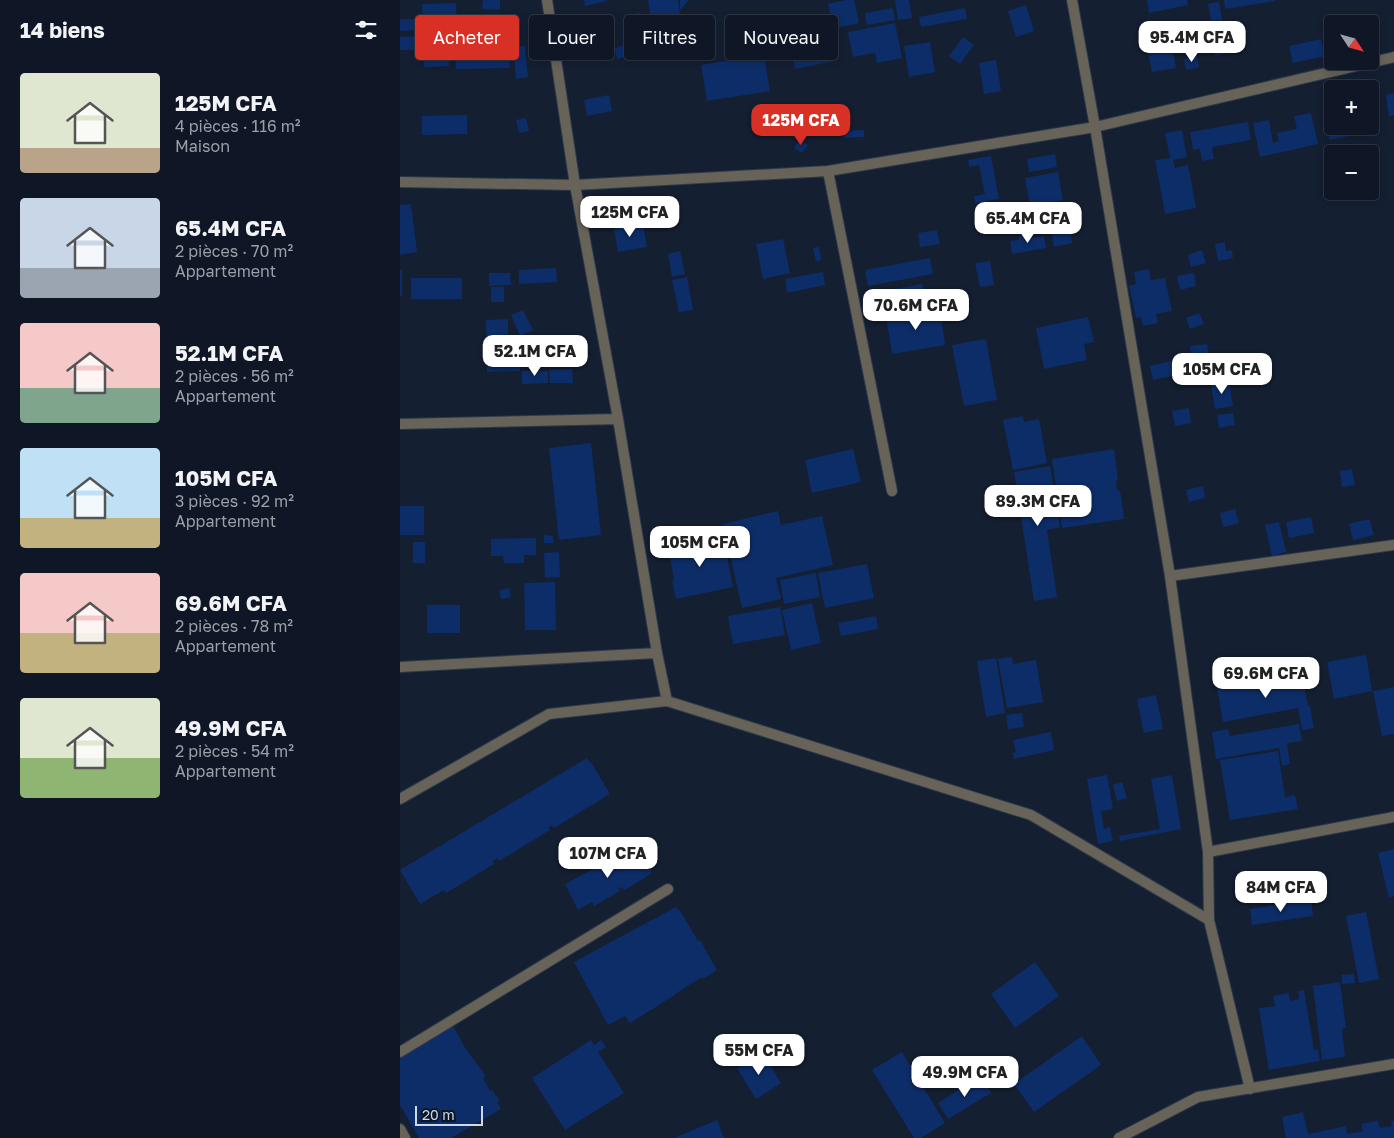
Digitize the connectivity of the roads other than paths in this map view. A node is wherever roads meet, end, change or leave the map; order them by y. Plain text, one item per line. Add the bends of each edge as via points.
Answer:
1 (547, 0) edge
2 (1072, 0) edge
3 (1394, 57) edge
4 (1095, 127) junction
5 (828, 172) junction
6 (400, 182) edge
7 (576, 185) junction
8 (618, 418) junction
9 (400, 424) edge
10 (892, 491) dead end
11 (1394, 545) edge
12 (1170, 576) junction
13 (657, 654) junction
14 (400, 667) edge
15 (666, 701) junction
16 (400, 799) edge
17 (1394, 817) edge
18 (1208, 852) junction
19 (668, 889) dead end
20 (1209, 920) junction
21 (400, 1052) edge
22 (1394, 1064) edge
23 (1250, 1089) junction
24 (400, 1129) edge
25 (405, 1138) edge
26 (1119, 1138) edge

1 - 7 street
2 - 4 street
3 - 4 street
4 - 5 street
4 - 12 street
5 - 7 street
5 - 10 street
6 - 7 street
7 - 8 street
8 - 9 street
8 - 13 street
11 - 12 street
12 - 18 street
13 - 14 street
13 - 15 street
15 - 16 street via 548,714
15 - 20 street via 1031,814
17 - 18 street
18 - 20 street
19 - 21 street
20 - 23 street
22 - 23 street
23 - 26 street via 1198,1097
24 - 25 street

